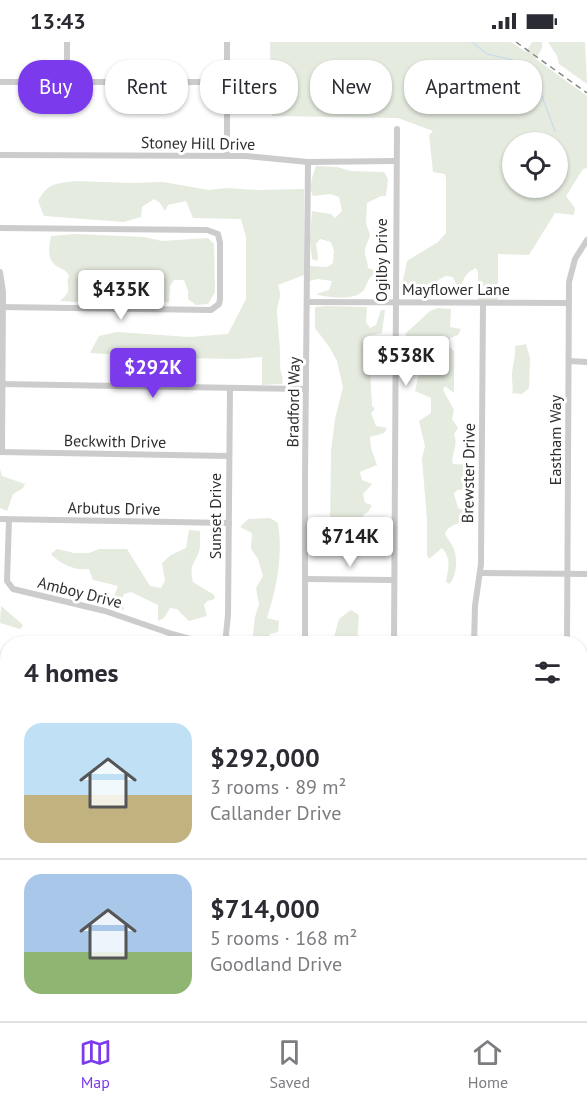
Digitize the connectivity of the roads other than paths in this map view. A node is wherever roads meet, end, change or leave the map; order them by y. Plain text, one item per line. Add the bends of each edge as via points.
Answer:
1 (67, 42) edge
2 (227, 42) edge
3 (67, 60) edge
4 (227, 60) edge
5 (0, 82) edge
6 (18, 82) edge
7 (93, 82) edge
8 (200, 82) edge
9 (227, 114) edge
10 (397, 129) dead end
11 (0, 155) edge
12 (227, 155) junction
13 (395, 161) junction
14 (308, 162) junction
15 (0, 228) edge
16 (587, 240) edge
17 (0, 272) edge
18 (307, 302) junction
19 (395, 302) junction
20 (483, 303) junction
21 (568, 303) junction
22 (1, 307) edge
23 (569, 362) junction
24 (587, 362) edge
25 (1, 384) edge
26 (230, 388) junction
27 (306, 389) junction
28 (1, 452) edge
29 (229, 456) junction
30 (0, 519) edge
31 (9, 520) junction
32 (229, 524) junction
33 (480, 573) junction
34 (568, 574) junction
35 (587, 574) edge
36 (306, 579) junction
37 (394, 580) junction
38 (179, 636) edge
39 (226, 636) edge
40 (305, 636) edge
41 (394, 636) edge
42 (474, 636) edge
43 (567, 636) edge

1 - 3 street
2 - 4 street
5 - 6 street
7 - 8 street
9 - 12 street
10 - 13 street, Ogilby Drive
11 - 12 street, Stoney Hill Drive
12 - 14 street, Stoney Hill Drive
13 - 14 street, Stoney Hill Drive
13 - 19 street, Ogilby Drive
14 - 18 street, Bradford Way
15 - 22 street via 207,230 216,232 220,238 220,299 216,308
16 - 21 street, Eastham Way via 572,267
17 - 22 street
18 - 19 street, Mayflower Lane
18 - 27 street, Bradford Way
19 - 20 street, Mayflower Lane
19 - 37 street, Ogilby Drive
20 - 21 street, Mayflower Lane
20 - 33 street, Brewster Drive
21 - 23 street, Eastham Way
22 - 25 street
23 - 24 street
23 - 34 street, Eastham Way
25 - 26 street
25 - 28 street
26 - 27 street
26 - 29 street, Sunset Drive
27 - 36 street, Bradford Way
28 - 29 street, Beckwith Drive
29 - 32 street, Sunset Drive
30 - 31 street, Arbutus Drive
31 - 32 street, Arbutus Drive
31 - 38 street, Amboy Drive via 7,581 13,588 105,611
32 - 39 street, Sunset Drive
33 - 34 street
33 - 42 street, Brewster Drive
34 - 35 street
34 - 43 street, Eastham Way
36 - 37 street
36 - 40 street, Bradford Way
37 - 41 street, Ogilby Drive

